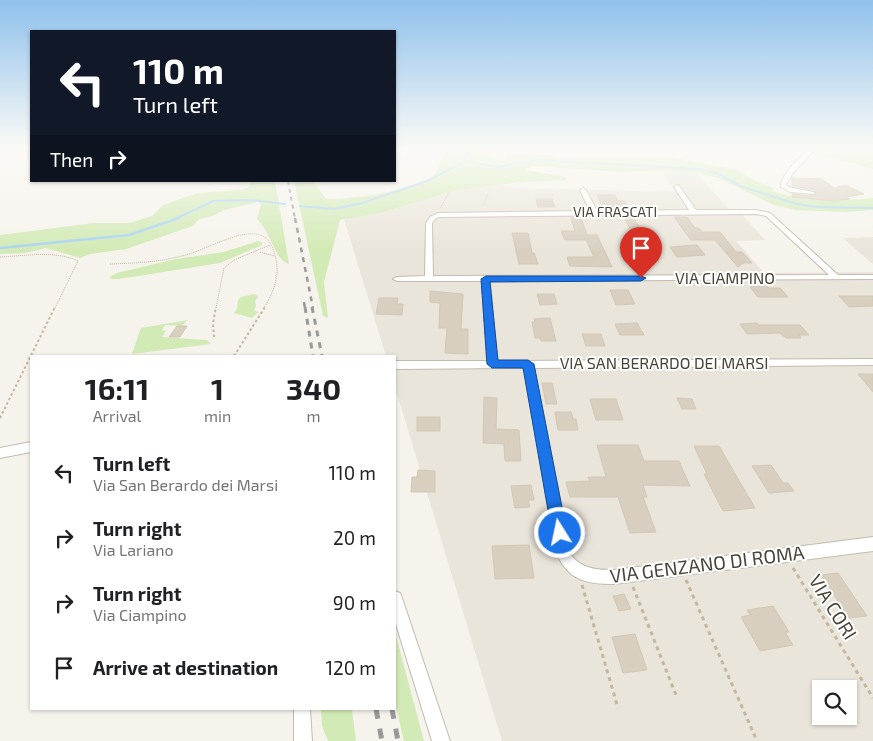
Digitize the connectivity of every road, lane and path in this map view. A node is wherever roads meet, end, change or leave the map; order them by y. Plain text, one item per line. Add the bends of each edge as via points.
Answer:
1 (784, 183) edge
2 (676, 187) dead end
3 (583, 190) dead end
4 (449, 193) dead end
5 (812, 193) dead end
6 (488, 194) dead end
7 (594, 212) junction
8 (694, 212) junction
9 (481, 213) junction
10 (434, 216) junction
11 (270, 245) junction
12 (255, 253) junction
13 (276, 257) junction
14 (0, 258) edge
15 (110, 264) dead end
16 (836, 277) junction
17 (873, 277) edge
18 (397, 279) dead end
19 (429, 279) junction
20 (486, 279) junction
21 (214, 337) dead end
22 (32, 355) edge
23 (234, 355) edge
24 (30, 358) edge
25 (873, 362) edge
26 (492, 364) junction
27 (528, 364) junction
28 (396, 365) edge
29 (0, 418) edge
30 (30, 447) edge
31 (0, 453) edge
32 (873, 544) edge
33 (785, 555) junction
34 (681, 568) junction
35 (578, 571) junction
36 (628, 575) junction
37 (396, 601) edge
38 (676, 694) dead end
39 (873, 698) edge
40 (618, 708) dead end
41 (302, 710) edge
42 (304, 741) edge
43 (441, 741) edge
44 (757, 741) edge

1 - 5 street via 790,190
2 - 8 street
3 - 7 street
4 - 10 path
6 - 9 path
7 - 8 street, VIA FRASCATI
7 - 9 street, VIA FRASCATI
8 - 16 street, VIA FRASCATI via 768,214
9 - 10 street, VIA FRASCATI
10 - 19 street via 429,223
11 - 12 path
11 - 13 path
11 - 15 path via 264,236 248,233 189,254 150,263
12 - 13 path
12 - 21 path via 237,258 224,268 213,323
13 - 23 path via 279,269 270,298
14 - 22 path via 38,256 78,262
16 - 17 street, VIA CIAMPINO
16 - 20 street, VIA CIAMPINO
18 - 19 street, VIA CIAMPINO
19 - 20 street, VIA CIAMPINO
20 - 26 street
24 - 29 path
25 - 27 street, VIA SAN BERARDO DEI MARSI
26 - 27 street, VIA SAN BERARDO DEI MARSI
26 - 28 street, VIA SAN BERARDO DEI MARSI
27 - 35 street via 563,552 569,564
30 - 31 street
32 - 33 street, VIA GENZANO DI ROMA
33 - 34 street, VIA GENZANO DI ROMA
33 - 39 path, VIA CORI
34 - 36 street, VIA GENZANO DI ROMA
34 - 44 path
35 - 36 street, VIA GENZANO DI ROMA via 596,577
35 - 40 path
36 - 38 path
37 - 43 street
41 - 42 street

